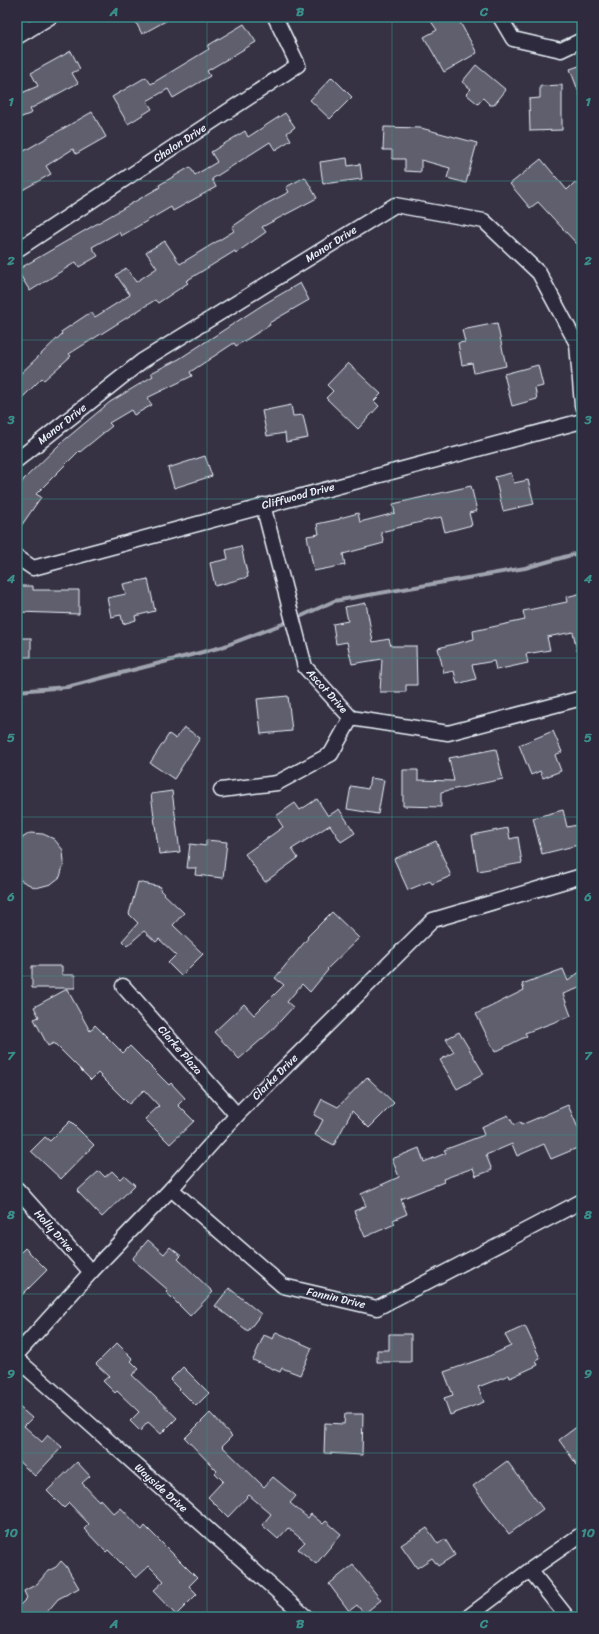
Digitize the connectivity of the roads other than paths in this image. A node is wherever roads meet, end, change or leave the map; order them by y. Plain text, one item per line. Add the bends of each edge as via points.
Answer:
1 (17, 17) edge
2 (50, 17) edge
3 (275, 17) edge
4 (500, 17) edge
5 (22, 34) edge
6 (582, 40) edge
7 (17, 250) edge
8 (582, 405) edge
9 (582, 420) edge
10 (17, 460) edge
11 (263, 505) junction
12 (17, 557) edge
13 (582, 698) edge
14 (351, 718) junction
15 (221, 790) dead end
16 (582, 876) edge
17 (123, 986) dead end
18 (237, 1115) junction
19 (17, 1189) edge
20 (171, 1189) junction
21 (582, 1201) edge
22 (91, 1272) junction
23 (17, 1354) edge
24 (17, 1359) edge
25 (582, 1534) edge
26 (530, 1570) junction
27 (306, 1617) edge
28 (468, 1617) edge
29 (567, 1617) edge

1 - 5 street
2 - 5 street
3 - 7 street, Chalon Drive via 298,65
4 - 6 street via 513,39 561,50
8 - 10 street, Manor Drive via 577,344 539,273 484,221 395,205 142,360
9 - 11 street, Cliffwood Drive
11 - 12 street, Cliffwood Drive via 33,568
11 - 14 street, Ascot Drive via 305,667
13 - 14 street, Ascot Drive via 448,733
14 - 15 street via 331,754 276,783
16 - 18 street, Clarke Drive via 433,920
17 - 18 street, Clarke Plaza
18 - 20 street, Clarke Drive
19 - 22 street, Holly Drive
20 - 21 street, Fannin Drive via 283,1286 377,1308
20 - 22 street, Clarke Drive
22 - 23 street, Clarke Drive
24 - 27 street, Wayside Drive
25 - 26 street
26 - 28 street
26 - 29 street

